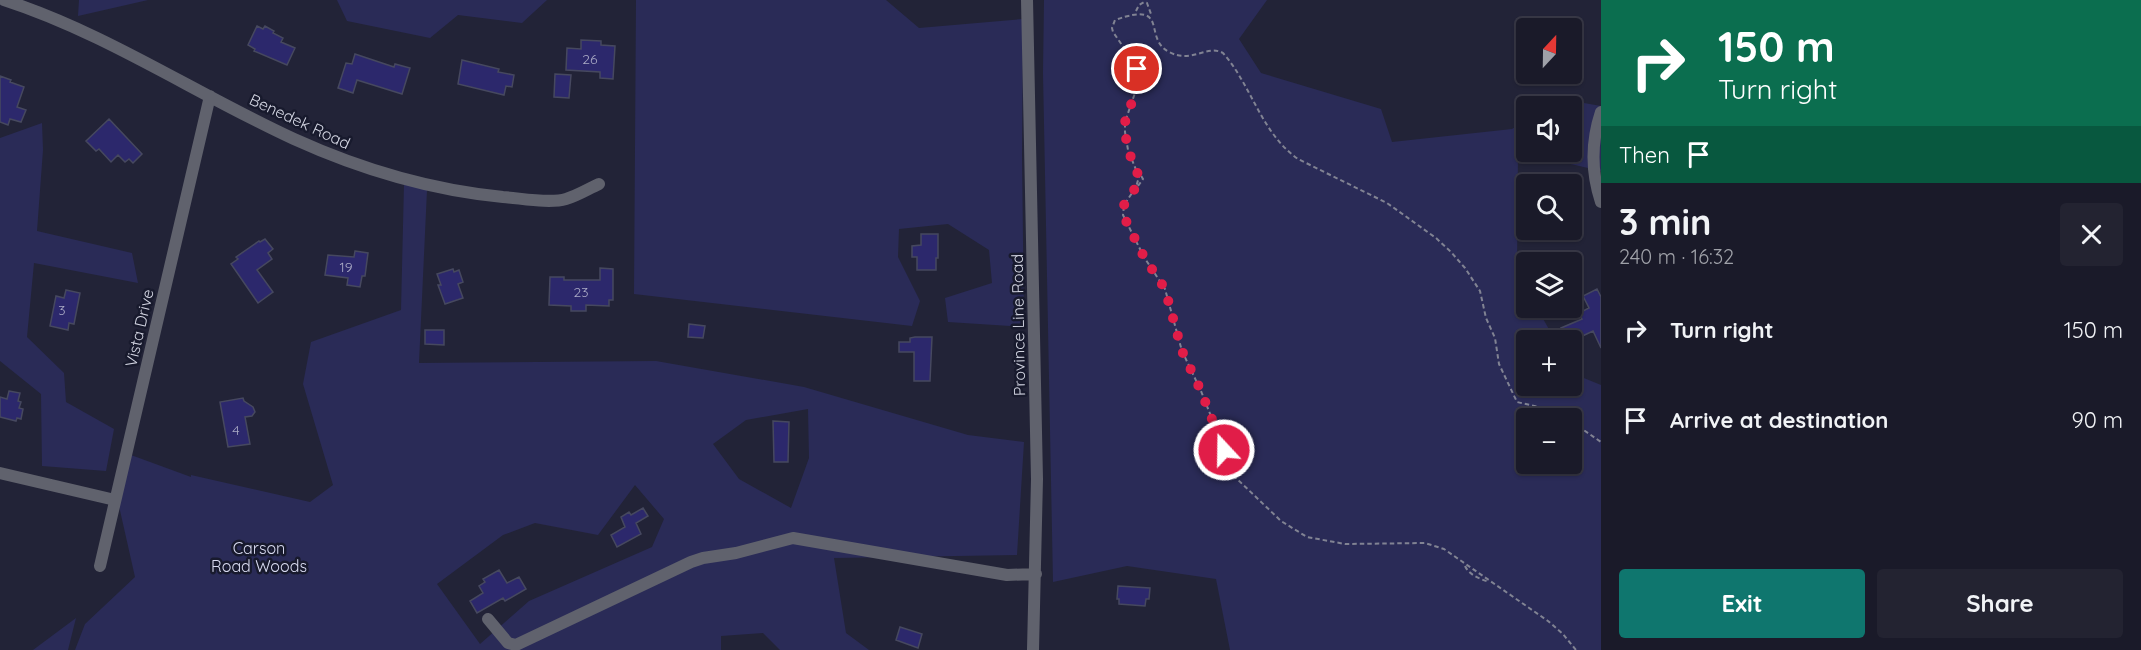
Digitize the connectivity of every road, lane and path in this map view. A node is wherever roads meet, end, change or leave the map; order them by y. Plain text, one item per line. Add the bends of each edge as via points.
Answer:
1 (4, 0) edge
2 (1027, 0) edge
3 (1136, 11) junction
4 (1151, 17) junction
5 (210, 96) junction
6 (1601, 112) edge
7 (599, 184) dead end
8 (1601, 202) edge
9 (1541, 408) edge
10 (1582, 429) edge
11 (1601, 442) edge
12 (0, 473) edge
13 (115, 500) junction
14 (100, 566) dead end
15 (1036, 574) junction
16 (488, 619) dead end
17 (1033, 650) edge
18 (1576, 650) edge

1 - 5 street, Benedek Road via 81,30
2 - 15 street, Province Line Road
3 - 4 path
3 - 4 path via 1139,5 1147,3
3 - 18 path via 1115,20 1112,28 1137,69 1125,132 1138,182 1124,205 1123,215 1165,289 1182,351 1229,465 1243,485 1281,521 1307,537 1345,544 1425,543 1444,549 1548,621
4 - 9 path via 1161,44 1170,52 1185,57 1214,50 1223,53 1286,150 1387,203 1451,252 1480,291 1486,318 1496,338 1499,364 1518,402
5 - 7 street, Benedek Road via 324,152 400,178 491,196 537,200 565,200
5 - 13 street, Vista Drive
6 - 8 street via 1593,152 1593,172
10 - 11 path
12 - 13 street
13 - 14 street, Vista Drive
15 - 16 street via 1007,575 793,538 702,558 516,645 508,643
15 - 17 street, Province Line Road

